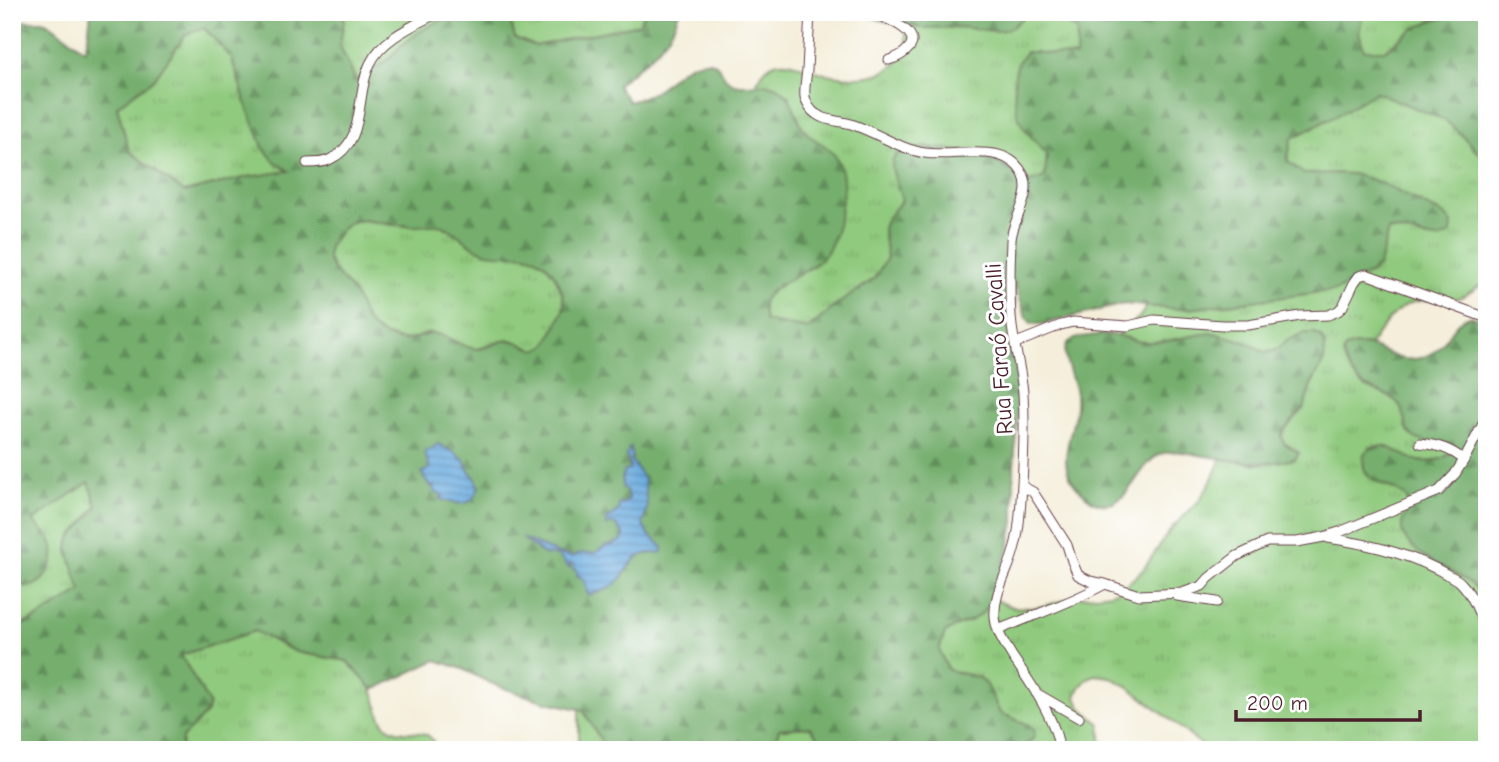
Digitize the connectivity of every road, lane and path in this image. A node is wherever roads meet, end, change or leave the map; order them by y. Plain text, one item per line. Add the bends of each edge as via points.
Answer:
1 (439, 12) edge
2 (810, 12) edge
3 (872, 12) edge
4 (889, 60) dead end
5 (307, 163) dead end
6 (1487, 318) edge
7 (1016, 343) junction
8 (1487, 416) edge
9 (1420, 443) dead end
10 (1465, 460) junction
11 (1022, 486) junction
12 (1324, 537) junction
13 (1105, 584) junction
14 (1166, 594) junction
15 (1217, 602) dead end
16 (998, 631) junction
17 (1487, 632) edge
18 (1036, 692) junction
19 (1079, 718) dead end
20 (1058, 747) edge
21 (1068, 750) edge

1 - 5 street via 379,51 361,91 353,139 327,162
2 - 7 street, Rua Faraó Cavalli via 805,98 813,113 924,153 1003,155 1025,176 1026,190 1011,236 1011,316
3 - 4 street via 890,19 911,37 911,47
6 - 7 street via 1366,274 1353,283 1343,306 1328,314 1222,325 1154,320 1128,326 1073,322
7 - 11 street, Rua Faraó Cavalli via 1025,438
8 - 10 street
9 - 10 street via 1442,446
10 - 12 street via 1439,491
11 - 13 street via 1044,509 1078,575
11 - 16 street, Rua Faraó Cavalli via 1015,547 997,597
12 - 14 street via 1267,542 1237,556 1202,586
12 - 17 street via 1363,543 1432,565 1461,582
13 - 14 street via 1139,595
13 - 16 street
14 - 15 street
16 - 18 street
18 - 19 street
18 - 20 street
20 - 21 street

